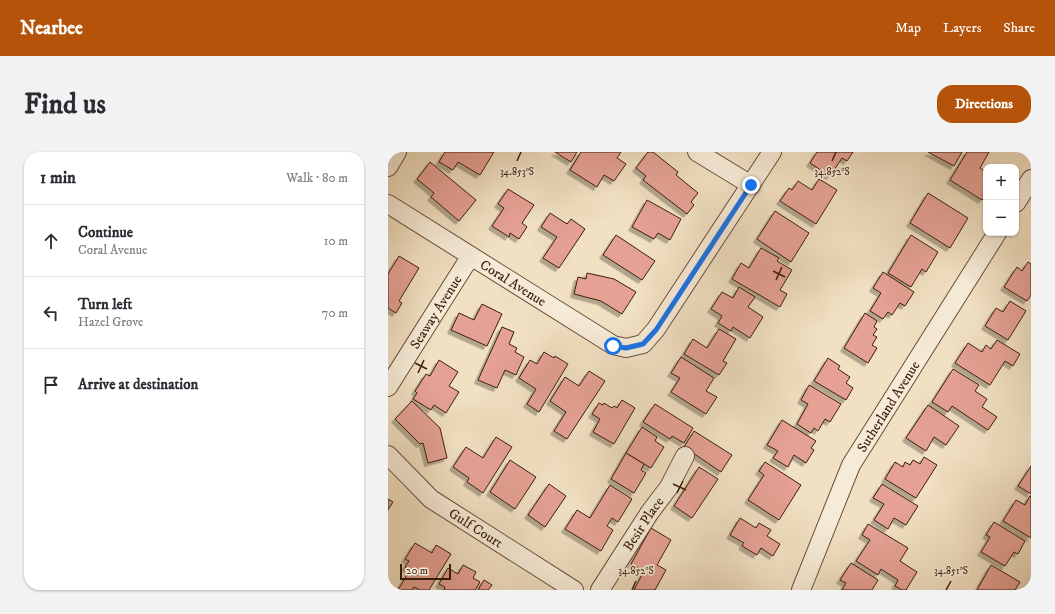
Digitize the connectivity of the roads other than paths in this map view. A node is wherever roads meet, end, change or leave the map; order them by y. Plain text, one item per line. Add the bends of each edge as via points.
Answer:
1 (397, 152) edge
2 (697, 152) edge
3 (772, 152) edge
4 (388, 167) edge
5 (1031, 179) edge
6 (751, 185) junction
7 (1018, 200) edge
8 (388, 204) edge
9 (995, 236) edge
10 (472, 257) junction
11 (388, 387) edge
12 (388, 455) edge
13 (685, 456) dead end
14 (574, 590) edge
15 (600, 590) edge
16 (801, 590) edge

1 - 4 street
2 - 6 street
3 - 6 street
5 - 7 street
6 - 10 street, Coral Avenue via 656,330 643,344 626,348 613,346
8 - 10 street, Coral Avenue
9 - 16 street, Sutherland Avenue via 851,465
10 - 11 street, Seaway Avenue
12 - 14 street, Gulf Court via 431,498
13 - 15 street, Besir Place via 669,487

